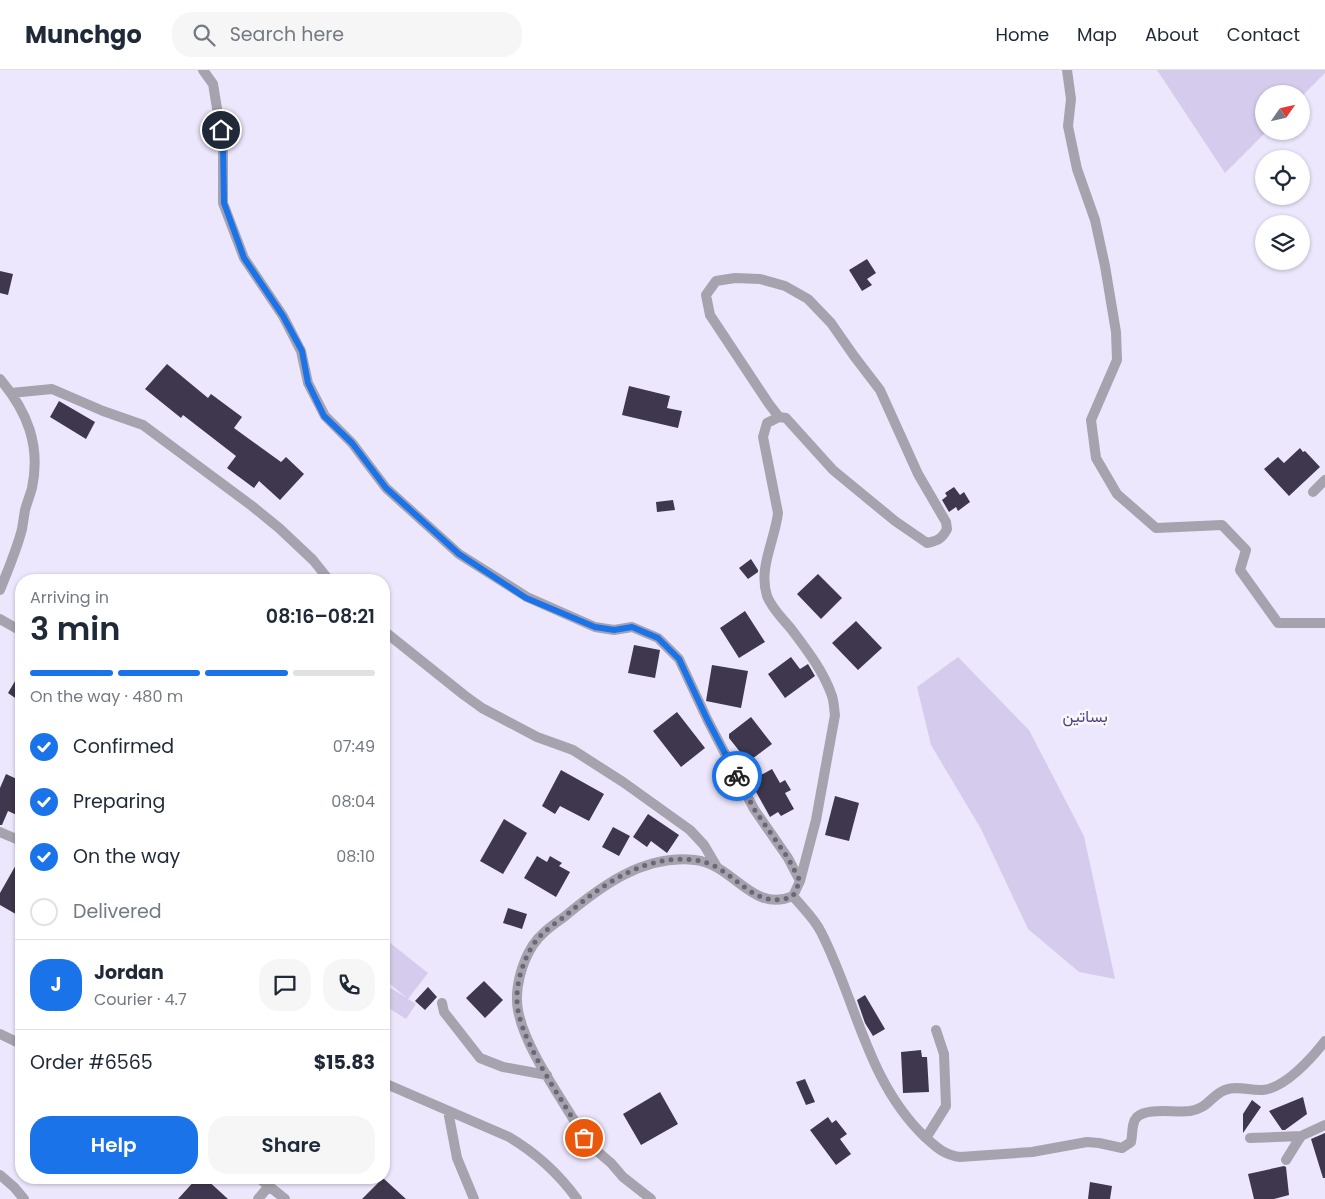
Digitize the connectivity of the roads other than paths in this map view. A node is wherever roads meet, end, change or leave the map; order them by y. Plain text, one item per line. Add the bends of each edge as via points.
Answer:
1 (203, 70) edge
2 (1066, 70) edge
3 (0, 379) edge
4 (12, 393) junction
5 (779, 417) junction
6 (1325, 480) edge
7 (1313, 492) dead end
8 (324, 574) edge
9 (0, 590) edge
10 (0, 619) edge
11 (1325, 623) edge
12 (15, 628) edge
13 (390, 636) edge
14 (0, 832) edge
15 (15, 838) edge
16 (717, 867) junction
17 (800, 881) junction
18 (793, 896) junction
19 (442, 1003) dead end
20 (936, 1030) dead end
21 (0, 1034) edge
22 (15, 1041) edge
23 (1325, 1041) edge
24 (547, 1075) junction
25 (390, 1086) edge
26 (448, 1111) junction
27 (1325, 1125) edge
28 (1301, 1136) junction
29 (926, 1138) junction
30 (1250, 1138) dead end
31 (1286, 1160) dead end
32 (0, 1175) edge
33 (266, 1184) edge
34 (269, 1186) junction
35 (24, 1199) edge
36 (258, 1199) edge
37 (285, 1199) edge
38 (474, 1199) edge
39 (578, 1199) edge
40 (651, 1199) edge

1 - 17 street via 213,84 223,145 224,203 244,258 302,351 308,383 324,416 352,443 386,488 459,554 526,598 595,627 614,630 632,627 658,638 679,659 754,809
2 - 11 street via 1072,99 1068,126 1077,168 1095,220 1116,332 1117,360 1091,420 1096,458 1117,494 1156,528 1222,525 1246,550 1240,570 1278,623
3 - 4 street
4 - 8 street via 52,390 143,425 279,528
4 - 9 street via 27,420 33,441 34,468 22,530
5 - 5 street via 791,422 833,470 911,533 927,543 936,542 944,536 946,522 918,474 880,390 831,323 808,299 785,286 760,279 716,281 706,295 710,315
5 - 17 street via 767,424 763,438 778,513 766,560 767,596 826,681 835,715 816,820
6 - 7 street
10 - 12 street
13 - 16 street via 482,708 537,738 573,750 623,782 690,830
14 - 15 street
16 - 18 street via 766,899 783,900
16 - 24 street via 698,860 674,859 636,869 619,876 582,901 537,940 523,965 517,1008 521,1024
17 - 18 street
18 - 29 street via 821,930 877,1071 889,1093
19 - 24 street via 444,1012 480,1058 503,1067
20 - 29 street via 944,1054 946,1106
21 - 22 street
23 - 29 street via 1295,1073 1272,1088 1227,1089 1196,1110 1148,1112 1138,1116 1131,1142 1122,1148 1087,1142 1032,1152 960,1157 939,1150
24 - 40 street via 584,1138 623,1177
25 - 26 street
26 - 38 street via 457,1158
26 - 39 street via 528,1148
27 - 28 street
28 - 30 street
28 - 31 street
32 - 35 street
33 - 34 street
34 - 36 street
34 - 37 street

